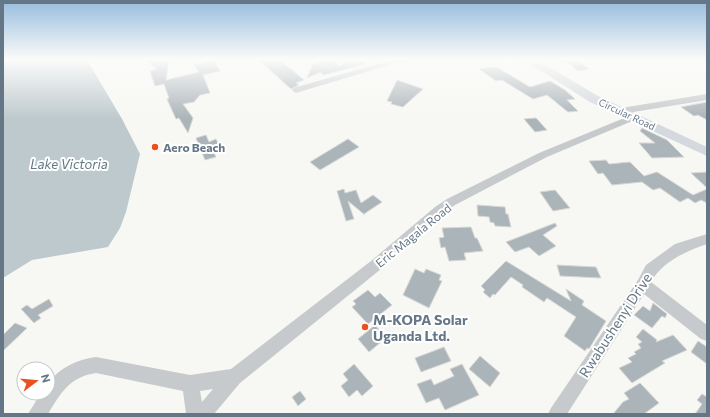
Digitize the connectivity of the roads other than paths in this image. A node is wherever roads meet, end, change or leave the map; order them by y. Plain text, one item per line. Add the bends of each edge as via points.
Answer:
1 (333, 79) edge
2 (561, 79) edge
3 (296, 90) dead end
4 (707, 97) edge
5 (621, 111) junction
6 (634, 117) junction
7 (707, 152) edge
8 (707, 239) edge
9 (643, 284) junction
10 (707, 334) edge
11 (234, 377) junction
12 (190, 384) junction
13 (38, 414) edge
14 (195, 414) edge
15 (203, 414) edge
16 (557, 414) edge

1 - 3 street
2 - 5 street, Circular Road via 594,99
4 - 5 street
5 - 6 street, Circular Road
6 - 7 street, Circular Road
6 - 11 street, Eric Magala Road via 543,155 445,206 376,265
8 - 9 street, Rwabushenyi Drive via 680,248 657,264 651,269
9 - 10 street
9 - 16 street, Rwabushenyi Drive
11 - 12 street, Eric Magala Road
11 - 15 street, Eric Magala Road
12 - 13 street, Eric Magala Road via 96,365 84,365 64,376
12 - 14 street

